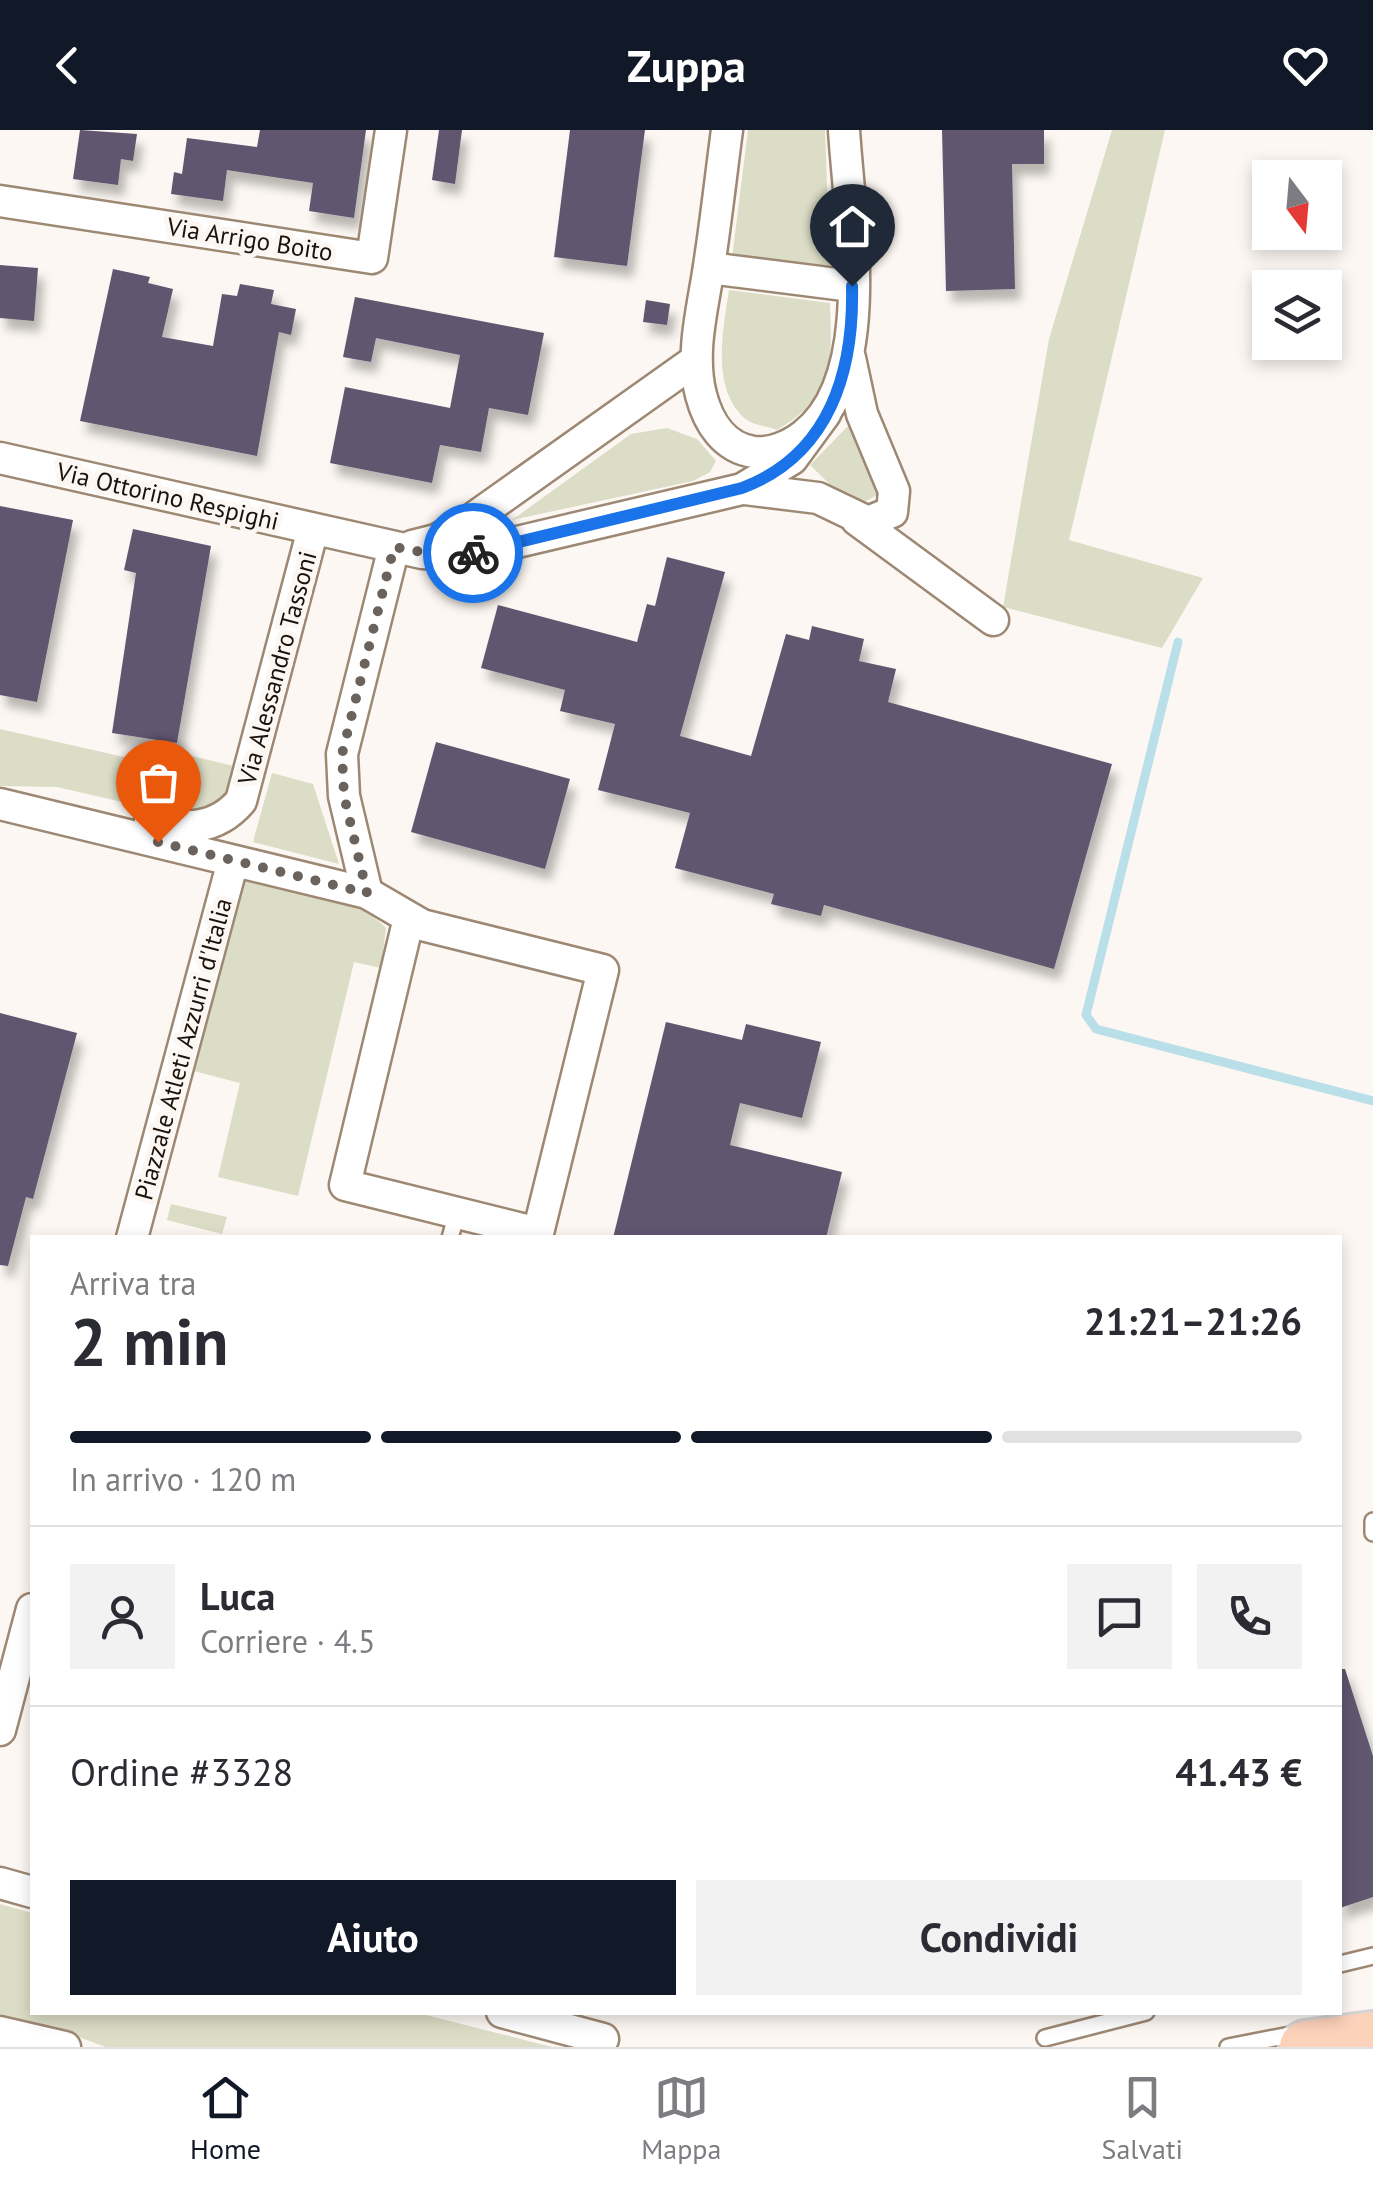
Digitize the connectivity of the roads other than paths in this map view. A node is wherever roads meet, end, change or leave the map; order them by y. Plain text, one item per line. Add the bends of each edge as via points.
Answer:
1 (391, 130) edge
2 (727, 130) edge
3 (844, 130) edge
4 (0, 201) edge
5 (709, 268) junction
6 (852, 286) junction
7 (850, 358) junction
8 (696, 360) junction
9 (825, 414) junction
10 (0, 458) edge
11 (742, 488) junction
12 (856, 520) junction
13 (313, 529) junction
14 (394, 547) junction
15 (992, 620) dead end
16 (4, 805) edge
17 (233, 860) junction
18 (367, 893) junction
19 (409, 918) junction
20 (454, 1225) edge
21 (133, 1235) edge
22 (1373, 1521) edge
23 (1373, 1533) edge
24 (30, 1617) edge
25 (0, 1730) edge
26 (0, 1883) edge
27 (30, 1891) edge
28 (1373, 1956) edge
29 (1342, 1964) edge
30 (514, 2015) edge
31 (1125, 2015) edge
32 (1373, 2022) edge
33 (0, 2032) edge
34 (604, 2038) dead end
35 (1044, 2038) dead end
36 (1373, 2038) edge
37 (65, 2047) edge
38 (1228, 2047) edge
39 (1306, 2047) edge

1 - 4 street, Via Arrigo Boito via 372,258
2 - 5 street
3 - 6 street
5 - 6 street
5 - 8 street
6 - 7 street
7 - 9 street
7 - 12 street via 862,414 896,502 882,520
8 - 9 street via 706,408 733,446 761,452 786,446
8 - 14 street, Via Ottorino Respighi via 452,533 424,545
9 - 11 street, Via Ottorino Respighi via 792,459
10 - 13 street, Via Ottorino Respighi
11 - 12 street, Via Ottorino Respighi via 818,498
11 - 14 street, Via Ottorino Respighi via 462,555
12 - 15 street, Via Ottorino Respighi
13 - 14 street, Via Ottorino Respighi
13 - 16 street, Via Alessandro Tassoni via 254,766 234,809 210,824 186,828 64,801
14 - 18 street via 342,754 344,796
16 - 17 street, Via Alessandro Tassoni
17 - 18 street, Via Alessandro Tassoni
17 - 21 street, Piazzale Atleti Azzurri d'Italia
18 - 19 street
19 - 20 street via 345,1185
19 - 20 street via 604,970 538,1233
22 - 23 lane
24 - 25 street
26 - 27 street
28 - 29 lane
30 - 34 street
31 - 35 lane
32 - 38 lane
33 - 37 street
36 - 39 highway

